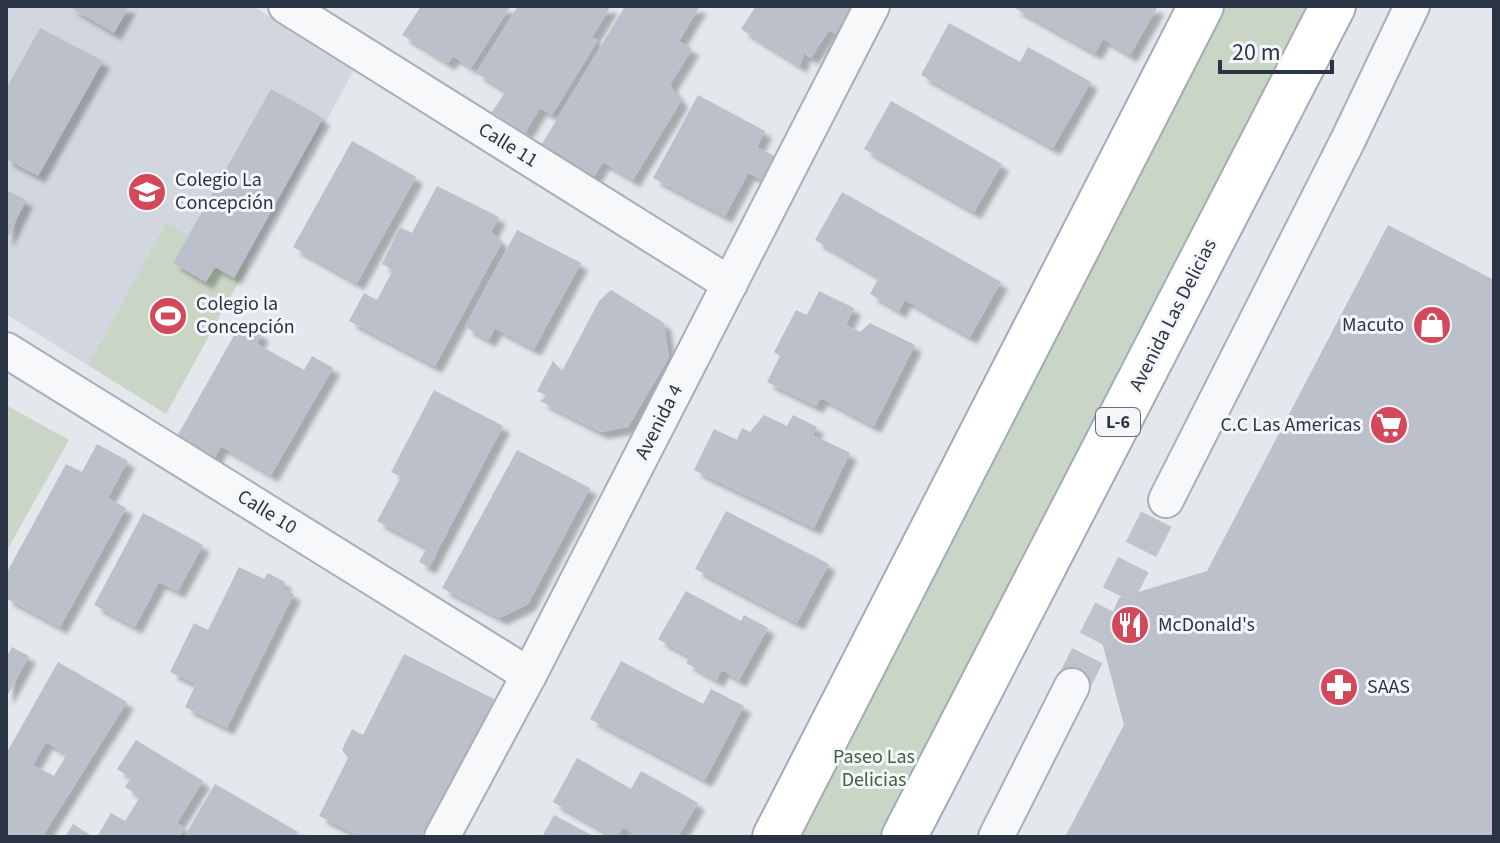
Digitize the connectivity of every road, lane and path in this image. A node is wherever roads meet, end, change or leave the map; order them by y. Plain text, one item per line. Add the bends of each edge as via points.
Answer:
1 (286, 6) edge
2 (872, 6) edge
3 (1201, 6) edge
4 (1412, 6) edge
5 (1330, 9) edge
6 (730, 284) junction
7 (6, 350) edge
8 (1166, 500) tunnel mouth
9 (529, 675) junction
10 (1072, 686) tunnel mouth
11 (442, 837) edge
12 (775, 837) edge
13 (904, 837) edge
14 (996, 837) edge

1 - 6 street, Calle 11
2 - 6 street, Avenida 4
3 - 12 main road
4 - 8 street
5 - 13 main road, Avenida Las Delicias / L-6
6 - 9 street, Avenida 4
7 - 9 street, Calle 10
9 - 11 street, Avenida 4
10 - 14 street

